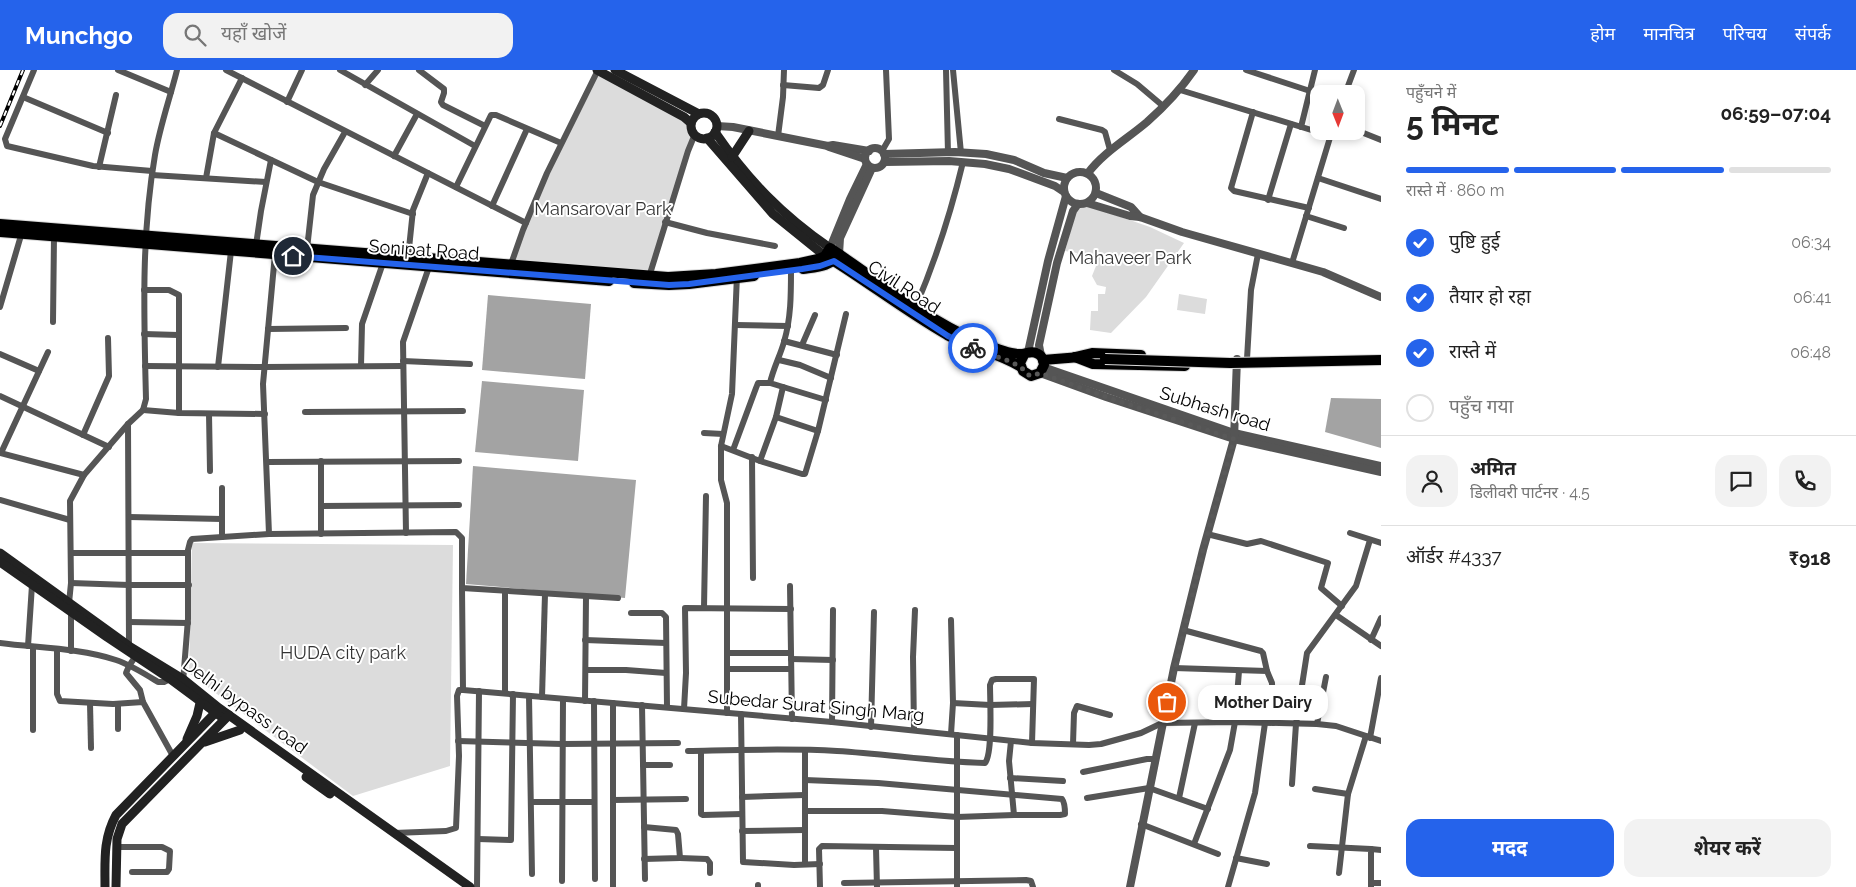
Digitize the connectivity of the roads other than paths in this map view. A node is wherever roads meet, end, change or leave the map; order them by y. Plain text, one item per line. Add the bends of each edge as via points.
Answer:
1 (34, 70) edge
2 (118, 70) edge
3 (177, 70) edge
4 (226, 70) edge
5 (302, 70) edge
6 (340, 70) edge
7 (378, 70) edge
8 (419, 70) edge
9 (598, 70) edge
10 (615, 70) edge
11 (784, 70) edge
12 (828, 70) edge
13 (886, 70) edge
14 (946, 70) edge
15 (953, 70) edge
16 (1114, 70) edge
17 (1194, 70) edge
18 (1246, 70) edge
19 (1315, 70) edge
20 (1354, 70) edge
21 (1259, 72) edge
22 (239, 75) edge
23 (365, 85) junction
24 (784, 85) junction
25 (1311, 85) edge
26 (1348, 85) edge
27 (1180, 90) junction
28 (1310, 91) joint
29 (171, 92) junction
30 (116, 95) dead end
31 (23, 97) junction
32 (288, 102) junction
33 (1164, 106) junction
34 (1253, 112) junction
35 (417, 114) junction
36 (699, 114) junction
37 (1060, 119) dead end
38 (691, 123) junction
39 (1290, 124) junction
40 (485, 126) junction
41 (1301, 127) junction
42 (527, 129) junction
43 (1310, 129) edge
44 (749, 130) junction
45 (345, 132) junction
46 (713, 132) junction
47 (108, 133) junction
48 (214, 133) junction
49 (695, 134) junction
50 (1365, 134) edge
51 (778, 136) junction
52 (1329, 140) edge
53 (1381, 140) edge
54 (561, 143) junction
55 (475, 146) junction
56 (828, 146) junction
57 (1110, 150) junction
58 (869, 151) junction
59 (948, 153) junction
60 (961, 153) junction
61 (394, 156) junction
62 (883, 156) junction
63 (732, 157) junction
64 (271, 160) junction
65 (964, 162) junction
66 (868, 164) junction
67 (100, 167) junction
68 (152, 173) junction
69 (428, 173) junction
70 (1088, 173) junction
71 (206, 178) junction
72 (1067, 178) junction
73 (1318, 178) junction
74 (266, 182) junction
75 (318, 182) junction
76 (456, 188) junction
77 (1096, 193) junction
78 (1065, 194) junction
79 (1381, 199) edge
80 (1268, 200) junction
81 (1087, 203) junction
82 (1078, 204) junction
83 (492, 206) junction
84 (1309, 208) junction
85 (413, 214) junction
86 (1306, 216) junction
87 (1140, 217) junction
88 (665, 222) junction
89 (526, 223) junction
90 (0, 224) edge
91 (1344, 228) dead end
92 (23, 230) junction
93 (0, 232) edge
94 (54, 237) junction
95 (146, 240) junction
96 (256, 245) junction
97 (775, 246) dead end
98 (308, 249) junction
99 (230, 251) junction
100 (275, 254) junction
101 (1258, 254) junction
102 (832, 255) junction
103 (408, 258) junction
104 (383, 263) junction
105 (1292, 263) junction
106 (430, 267) junction
107 (509, 268) junction
108 (791, 270) junction
109 (736, 275) junction
110 (604, 277) junction
111 (649, 277) junction
112 (144, 290) junction
113 (1381, 297) edge
114 (1, 298) edge
115 (916, 306) junction
116 (0, 307) edge
117 (846, 314) dead end
118 (815, 315) dead end
119 (53, 322) dead end
120 (736, 325) junction
121 (788, 326) junction
122 (346, 328) dead end
123 (268, 329) junction
124 (144, 334) junction
125 (178, 335) junction
126 (108, 338) dead end
127 (784, 341) junction
128 (802, 345) junction
129 (48, 352) dead end
130 (0, 354) edge
131 (1026, 354) junction
132 (837, 355) junction
133 (1075, 357) junction
134 (779, 360) junction
135 (1381, 360) edge
136 (1241, 362) junction
137 (403, 364) junction
138 (470, 364) dead end
139 (1042, 364) junction
140 (145, 366) junction
141 (178, 366) junction
142 (361, 366) junction
143 (218, 367) junction
144 (265, 367) junction
145 (1021, 367) junction
146 (39, 371) junction
147 (831, 378) junction
148 (770, 383) junction
149 (783, 387) junction
150 (0, 396) edge
151 (826, 400) junction
152 (22, 407) junction
153 (143, 410) junction
154 (404, 411) junction
155 (463, 411) dead end
156 (305, 412) dead end
157 (179, 413) junction
158 (209, 414) junction
159 (264, 414) junction
160 (776, 417) junction
161 (128, 424) junction
162 (818, 432) junction
163 (704, 433) dead end
164 (723, 434) junction
165 (82, 435) junction
166 (1234, 436) junction
167 (721, 446) junction
168 (110, 447) junction
169 (733, 450) junction
170 (0, 453) edge
171 (752, 457) junction
172 (320, 461) junction
173 (405, 461) junction
174 (459, 461) dead end
175 (760, 461) junction
176 (266, 462) junction
177 (1381, 466) edge
178 (210, 471) dead end
179 (1381, 472) edge
180 (84, 475) junction
181 (222, 488) dead end
182 (706, 496) dead end
183 (0, 500) edge
184 (459, 505) dead end
185 (321, 506) junction
186 (406, 506) junction
187 (129, 517) junction
188 (222, 519) junction
189 (70, 520) junction
190 (406, 533) junction
191 (1350, 533) dead end
192 (269, 534) junction
193 (321, 534) junction
194 (1207, 534) junction
195 (222, 537) junction
196 (1370, 540) junction
197 (1381, 543) edge
198 (0, 553) edge
199 (71, 553) junction
200 (129, 553) junction
201 (188, 553) junction
202 (0, 562) edge
203 (752, 578) dead end
204 (71, 583) junction
205 (32, 585) junction
206 (129, 585) junction
207 (188, 585) junction
208 (790, 586) dead end
209 (462, 588) junction
210 (505, 591) junction
211 (545, 594) junction
212 (586, 596) junction
213 (618, 598) dead end
214 (1342, 606) junction
215 (70, 608) junction
216 (704, 608) junction
217 (727, 608) junction
218 (791, 608) junction
219 (833, 610) dead end
220 (916, 610) dead end
221 (874, 612) dead end
222 (631, 613) dead end
223 (1336, 614) junction
224 (1381, 618) edge
225 (951, 620) dead end
226 (129, 622) junction
227 (188, 622) junction
228 (1183, 630) junction
229 (585, 640) junction
230 (1371, 640) junction
231 (0, 643) edge
232 (666, 643) junction
233 (130, 646) junction
234 (1381, 646) edge
235 (31, 647) junction
236 (57, 649) junction
237 (71, 651) junction
238 (727, 653) junction
239 (791, 656) junction
240 (135, 657) junction
241 (833, 660) junction
242 (129, 666) junction
243 (1174, 668) junction
244 (727, 669) junction
245 (791, 669) junction
246 (586, 670) junction
247 (1239, 671) junction
248 (1267, 671) junction
249 (666, 673) junction
250 (1326, 677) dead end
251 (1381, 678) edge
252 (170, 679) junction
253 (183, 683) junction
254 (463, 690) junction
255 (479, 691) junction
256 (505, 694) junction
257 (513, 694) junction
258 (529, 696) junction
259 (542, 697) junction
260 (563, 698) junction
261 (585, 700) junction
262 (594, 701) junction
263 (143, 702) junction
264 (200, 702) junction
265 (90, 703) junction
266 (612, 703) junction
267 (953, 703) junction
268 (118, 704) junction
269 (990, 704) junction
270 (1033, 704) junction
271 (642, 705) junction
272 (667, 707) junction
273 (684, 709) junction
274 (217, 711) junction
275 (727, 713) junction
276 (741, 714) junction
277 (1110, 715) dead end
278 (227, 717) junction
279 (792, 719) junction
280 (832, 722) junction
281 (1235, 722) junction
282 (1162, 723) junction
283 (1195, 723) junction
284 (1265, 723) junction
285 (1273, 723) junction
286 (1296, 724) junction
287 (1317, 724) junction
288 (871, 727) junction
289 (118, 728) dead end
290 (33, 730) dead end
291 (240, 730) junction
292 (914, 730) junction
293 (954, 734) junction
294 (1368, 737) junction
295 (990, 738) junction
296 (458, 741) junction
297 (1011, 741) junction
298 (1381, 741) edge
299 (478, 742) junction
300 (512, 742) junction
301 (1032, 742) junction
302 (201, 743) junction
303 (530, 743) junction
304 (594, 743) junction
305 (613, 743) junction
306 (643, 743) junction
307 (678, 743) dead end
308 (185, 744) junction
309 (562, 744) junction
310 (1073, 744) junction
311 (91, 748) dead end
312 (741, 750) junction
313 (805, 750) junction
314 (688, 751) dead end
315 (701, 751) junction
316 (173, 756) junction
317 (1155, 759) junction
318 (957, 762) junction
319 (643, 765) junction
320 (670, 765) dead end
321 (1083, 772) dead end
322 (1010, 778) junction
323 (805, 780) junction
324 (1063, 781) dead end
325 (1292, 784) dead end
326 (1149, 788) junction
327 (1315, 789) dead end
328 (957, 790) junction
329 (1011, 794) junction
330 (1348, 794) junction
331 (805, 795) junction
332 (742, 797) junction
333 (1088, 798) dead end
334 (1179, 798) junction
335 (686, 799) dead end
336 (613, 800) junction
337 (644, 800) junction
338 (530, 802) junction
339 (562, 802) junction
340 (594, 802) junction
341 (1208, 809) junction
342 (805, 811) junction
343 (742, 814) junction
344 (1014, 815) junction
345 (957, 817) junction
346 (1141, 824) junction
347 (644, 827) junction
348 (805, 830) junction
349 (742, 832) junction
350 (394, 833) junction
351 (478, 839) junction
352 (1194, 844) junction
353 (117, 846) junction
354 (1310, 846) dead end
355 (876, 848) junction
356 (957, 848) junction
357 (1340, 848) junction
358 (1371, 850) junction
359 (1381, 850) edge
360 (1218, 854) dead end
361 (680, 858) junction
362 (1236, 858) junction
363 (644, 859) junction
364 (806, 864) junction
365 (820, 864) junction
366 (1267, 864) dead end
367 (132, 872) dead end
368 (710, 872) dead end
369 (1338, 873) dead end
370 (532, 874) dead end
371 (595, 879) dead end
372 (644, 879) dead end
373 (562, 880) dead end
374 (844, 883) dead end
375 (1381, 883) edge
376 (957, 884) edge
377 (877, 885) edge
378 (1371, 885) edge
379 (105, 887) edge
380 (116, 887) edge
381 (461, 887) edge
382 (470, 887) edge
383 (477, 887) edge
384 (613, 887) edge
385 (820, 887) edge
386 (1033, 887) edge
387 (1130, 887) edge
388 (1228, 887) edge

1 - 31 street
2 - 29 street
3 - 29 street
4 - 22 street
5 - 32 street
6 - 23 street
7 - 23 street
8 - 40 street via 444,89 443,105
9 - 38 main road
9 - 54 street
10 - 36 main road
11 - 24 street
12 - 24 street via 819,88
13 - 62 street via 889,139
14 - 59 street
15 - 60 street
16 - 33 street
17 - 27 street
18 - 21 street
19 - 25 street
20 - 26 street
21 - 28 street
22 - 32 street
22 - 48 street
23 - 35 street
24 - 51 street
27 - 33 street
27 - 34 street
28 - 41 street
29 - 68 street
30 - 47 street
31 - 47 street
31 - 67 street via 5,139 7,146
32 - 45 street
33 - 57 street
34 - 39 street
34 - 80 street via 1231,187 1234,191
35 - 55 street
35 - 61 street
36 - 38 main road
36 - 46 main road via 712,116
37 - 57 street via 1102,130
38 - 49 main road
39 - 41 street
39 - 80 street
40 - 42 street via 493,114
40 - 55 street
41 - 43 street
42 - 54 street
42 - 83 street
44 - 46 street
44 - 51 street
44 - 63 main road
45 - 61 street
45 - 75 street
46 - 49 main road via 702,138
46 - 63 main road
46 - 102 main road via 773,214
47 - 67 street
48 - 64 street
48 - 71 street
49 - 88 street
50 - 53 street
51 - 56 street
52 - 73 street
54 - 89 street
55 - 76 street
56 - 58 street
56 - 66 street
57 - 70 street
58 - 62 street via 876,149
58 - 66 street
59 - 60 street
59 - 62 street
60 - 72 street via 1014,160
61 - 69 street
62 - 65 street
62 - 66 street via 881,167
63 - 102 main road via 761,191
64 - 74 street
64 - 75 street
65 - 78 street via 1009,169 1055,186
65 - 115 street via 930,273
66 - 102 street
67 - 68 street
68 - 71 street
68 - 95 street
69 - 76 street
69 - 85 street
70 - 72 street via 1073,173
70 - 77 street via 1094,178
71 - 74 street
72 - 78 street
73 - 79 street
73 - 84 street
74 - 96 street
75 - 85 street
75 - 98 street via 313,195
76 - 83 street
77 - 81 street
77 - 87 street via 1131,207
78 - 82 street
78 - 131 street
80 - 84 street
81 - 82 street
81 - 87 street
82 - 139 street via 1072,211 1057,263 1039,346
83 - 89 street
84 - 86 street
85 - 103 street
86 - 91 street
86 - 105 street
87 - 101 street
88 - 97 street
88 - 111 street
89 - 107 street
90 - 92 main road, Sonipat Road
92 - 93 main road, Sonipat Road
92 - 94 main road, Sonipat Road
92 - 95 main road, Sonipat Road
92 - 114 street
94 - 95 main road, Sonipat Road
94 - 119 street
95 - 96 main road, Sonipat Road
95 - 99 main road, Sonipat Road
95 - 112 street
96 - 98 main road, Sonipat Road
98 - 103 main road, Sonipat Road
99 - 100 main road, Sonipat Road
99 - 143 street
100 - 104 main road, Sonipat Road
100 - 123 street
101 - 105 street
101 - 136 street
102 - 108 main road, Sonipat Road via 820,266
102 - 109 main road, Sonipat Road
102 - 115 main road, Civil Road
102 - 145 main road, Civil Road via 948,336
103 - 107 main road, Sonipat Road
104 - 106 main road, Sonipat Road
104 - 142 street via 362,324
105 - 113 street via 1323,272
106 - 107 main road, Sonipat Road
106 - 137 street via 403,342
107 - 110 main road, Sonipat Road
108 - 109 main road, Sonipat Road
108 - 121 street
109 - 110 main road, Sonipat Road via 669,285
109 - 111 main road, Sonipat Road
109 - 120 street
110 - 111 main road, Sonipat Road
112 - 124 street
112 - 125 street via 169,290 179,295
114 - 116 street
115 - 131 main road, Civil Road via 976,340 1011,353
117 - 132 street
118 - 128 street
120 - 121 street
120 - 164 street via 732,394
121 - 127 street
122 - 123 street
123 - 144 street
124 - 125 street
124 - 140 street
125 - 141 street
126 - 165 street via 109,376
127 - 128 street
127 - 134 street
128 - 132 street
129 - 146 street
130 - 146 street
131 - 139 main road via 1033,352
131 - 145 main road
132 - 147 street
133 - 135 main road, bridge via 1230,364
133 - 136 main road via 1092,353
133 - 139 main road
134 - 147 street
134 - 148 street
135 - 136 main road
136 - 166 street
137 - 138 street
137 - 142 street
137 - 154 street
139 - 145 main road via 1031,376
139 - 166 street, Subhash road via 1076,383
140 - 141 street
140 - 153 street
141 - 143 street
141 - 157 street
142 - 144 street
143 - 144 street
144 - 159 street
146 - 152 street
147 - 151 street
148 - 149 street
148 - 169 street via 758,383
149 - 151 street
149 - 160 street
150 - 152 street
151 - 162 street
152 - 165 street
152 - 170 street
153 - 157 street
153 - 161 street
154 - 155 street
154 - 156 street
154 - 173 street
157 - 158 street
158 - 159 street
158 - 178 street
159 - 176 street
160 - 162 street
160 - 175 street
161 - 168 street
161 - 187 street
162 - 175 street via 804,475
163 - 164 street
164 - 167 street
165 - 168 street
166 - 177 street, Subhash road
166 - 179 street, Subhash road
166 - 194 street
167 - 169 street
167 - 217 street via 721,480 727,503
168 - 180 street
169 - 171 street
170 - 180 street
171 - 175 street
171 - 203 street
172 - 173 street
172 - 176 street
172 - 185 street
173 - 174 street
173 - 186 street
176 - 192 street
180 - 189 street via 70,501
181 - 188 street
182 - 216 street
183 - 189 street
184 - 186 street
185 - 186 street
185 - 193 street
186 - 190 street
187 - 188 street
187 - 200 street
188 - 195 street
189 - 199 street
190 - 193 street
190 - 209 street via 460,534
191 - 196 street
192 - 193 street
192 - 195 street
194 - 214 street via 1247,544 1261,541 1328,563 1321,588
194 - 228 street
195 - 201 street via 192,539
196 - 197 street
196 - 214 street via 1356,586
198 - 215 main road, Delhi bypass road
199 - 200 street
199 - 204 street
200 - 201 street
200 - 206 street
201 - 207 street
202 - 205 main road, Delhi bypass road
204 - 206 street
204 - 215 street
205 - 215 main road, Delhi bypass road
205 - 235 street
206 - 207 street
206 - 226 street
207 - 227 street
208 - 218 street
209 - 210 street
209 - 254 street
210 - 211 street
210 - 256 street
211 - 212 street
211 - 259 street
212 - 213 street
212 - 229 street
214 - 223 street
215 - 233 main road, Delhi bypass road
215 - 237 street
215 - 240 main road, Delhi bypass road
216 - 217 street
216 - 273 street via 687,607 684,610
217 - 218 street
217 - 238 street
218 - 239 street
219 - 241 street
220 - 292 street
221 - 288 street
222 - 232 street via 665,614
223 - 230 street
223 - 286 street via 1307,653
224 - 230 street
225 - 267 street
226 - 227 street
226 - 233 street
227 - 253 street
228 - 243 street
228 - 248 street via 1260,651
229 - 232 street
229 - 246 street
230 - 234 street
231 - 235 street
232 - 249 street
233 - 253 main road, Delhi bypass road
235 - 236 street
235 - 290 street
236 - 237 street
236 - 265 street via 58,699
237 - 242 street via 109,658
238 - 239 street
238 - 244 street
239 - 241 street
239 - 245 street
240 - 242 street
240 - 252 main road, Delhi bypass road
241 - 280 street
242 - 252 street via 161,683
242 - 263 street via 127,675 140,690
243 - 247 street
243 - 282 street
244 - 245 street
244 - 275 street
245 - 279 street
246 - 249 street
246 - 261 street
247 - 248 street
247 - 281 street
248 - 285 street via 1272,683
249 - 272 street
250 - 287 street
251 - 294 street
252 - 253 main road, Delhi bypass road
253 - 264 main road, Delhi bypass road
253 - 274 main road, Delhi bypass road
254 - 255 street, Subedar Surat Singh Marg
254 - 296 street via 459,690 456,696
255 - 256 street, Subedar Surat Singh Marg
255 - 299 street
256 - 257 street, Subedar Surat Singh Marg
257 - 258 street, Subedar Surat Singh Marg
257 - 300 street
258 - 259 street, Subedar Surat Singh Marg
258 - 303 street
259 - 260 street, Subedar Surat Singh Marg
260 - 261 street, Subedar Surat Singh Marg
260 - 309 street
261 - 262 street, Subedar Surat Singh Marg
262 - 266 street, Subedar Surat Singh Marg
262 - 304 street
263 - 268 street
263 - 316 street
264 - 274 main road, Delhi bypass road
264 - 308 main road
265 - 268 street
265 - 311 street
266 - 271 street, Subedar Surat Singh Marg
266 - 305 street
267 - 269 street
267 - 293 street
268 - 289 street
269 - 270 street
269 - 270 street via 990,682 996,679 1034,680
269 - 295 street
270 - 301 street
271 - 272 street, Subedar Surat Singh Marg
271 - 306 street
272 - 273 street, Subedar Surat Singh Marg
273 - 275 street, Subedar Surat Singh Marg
274 - 278 main road, Delhi bypass road
274 - 308 main road
275 - 276 street, Subedar Surat Singh Marg
276 - 279 street, Subedar Surat Singh Marg
276 - 312 street
277 - 310 street via 1077,706
278 - 291 main road, Delhi bypass road
278 - 302 main road
278 - 350 main road, Delhi bypass road
279 - 280 street, Subedar Surat Singh Marg
280 - 288 street, Subedar Surat Singh Marg
281 - 283 street
281 - 284 street
281 - 341 street via 1230,750
282 - 283 street
282 - 310 street, Subedar Surat Singh Marg via 1141,733 1101,744
282 - 317 street
283 - 334 street
284 - 285 street
284 - 362 street via 1255,793
285 - 286 street
286 - 287 street
286 - 325 street
287 - 294 street via 1336,726
288 - 292 street, Subedar Surat Singh Marg
291 - 302 main road
291 - 381 main road, Delhi bypass road
292 - 293 street, Subedar Surat Singh Marg
293 - 295 street, Subedar Surat Singh Marg
293 - 318 street
294 - 298 street
294 - 330 street
295 - 297 street, Subedar Surat Singh Marg
295 - 318 street via 987,762
296 - 299 street
296 - 350 street via 456,828
297 - 301 street, Subedar Surat Singh Marg
297 - 322 street
299 - 300 street
299 - 351 street
300 - 303 street
300 - 351 street via 511,840
301 - 310 street, Subedar Surat Singh Marg
302 - 353 main road via 122,824
303 - 309 street
303 - 338 street
304 - 305 street
304 - 309 street
304 - 340 street
305 - 306 street
305 - 336 street
306 - 307 street
306 - 319 street
308 - 316 main road
309 - 339 street
312 - 313 street
312 - 315 street
312 - 332 street
313 - 318 street
313 - 323 street
314 - 315 street
315 - 343 street via 701,814
316 - 379 main road via 116,815 106,841
317 - 321 street
317 - 326 street
318 - 328 street
319 - 320 street
319 - 337 street
322 - 324 street
322 - 329 street
323 - 328 street
323 - 331 street
326 - 333 street
326 - 334 street
326 - 346 street
327 - 330 street
328 - 329 street
328 - 345 street
329 - 344 street
329 - 344 street via 1062,799 1064,803 1063,815
330 - 357 street
331 - 332 street
331 - 342 street
332 - 343 street
334 - 341 street
335 - 337 street
336 - 337 street
336 - 384 street
337 - 347 street
338 - 339 street
338 - 370 street
339 - 340 street
339 - 373 street
340 - 371 street
341 - 352 street
342 - 345 street via 882,811
342 - 348 street
343 - 349 street
344 - 345 street
345 - 356 street
346 - 352 street
346 - 387 street
347 - 361 street via 676,830
347 - 363 street
348 - 349 street
348 - 364 street
349 - 364 street via 743,862
350 - 382 main road, Delhi bypass road
351 - 383 street
352 - 360 street
353 - 367 street via 162,847 170,851 167,872
353 - 380 main road
354 - 357 street
355 - 356 street
355 - 365 street via 822,846 819,849
355 - 377 street
356 - 376 street
357 - 358 street
357 - 369 street
358 - 359 street
358 - 378 street
361 - 363 street
361 - 368 street via 707,859
362 - 366 street
362 - 388 street
363 - 372 street
364 - 365 street
365 - 385 street
374 - 377 street
375 - 378 street
376 - 377 street
376 - 386 street via 1026,880

